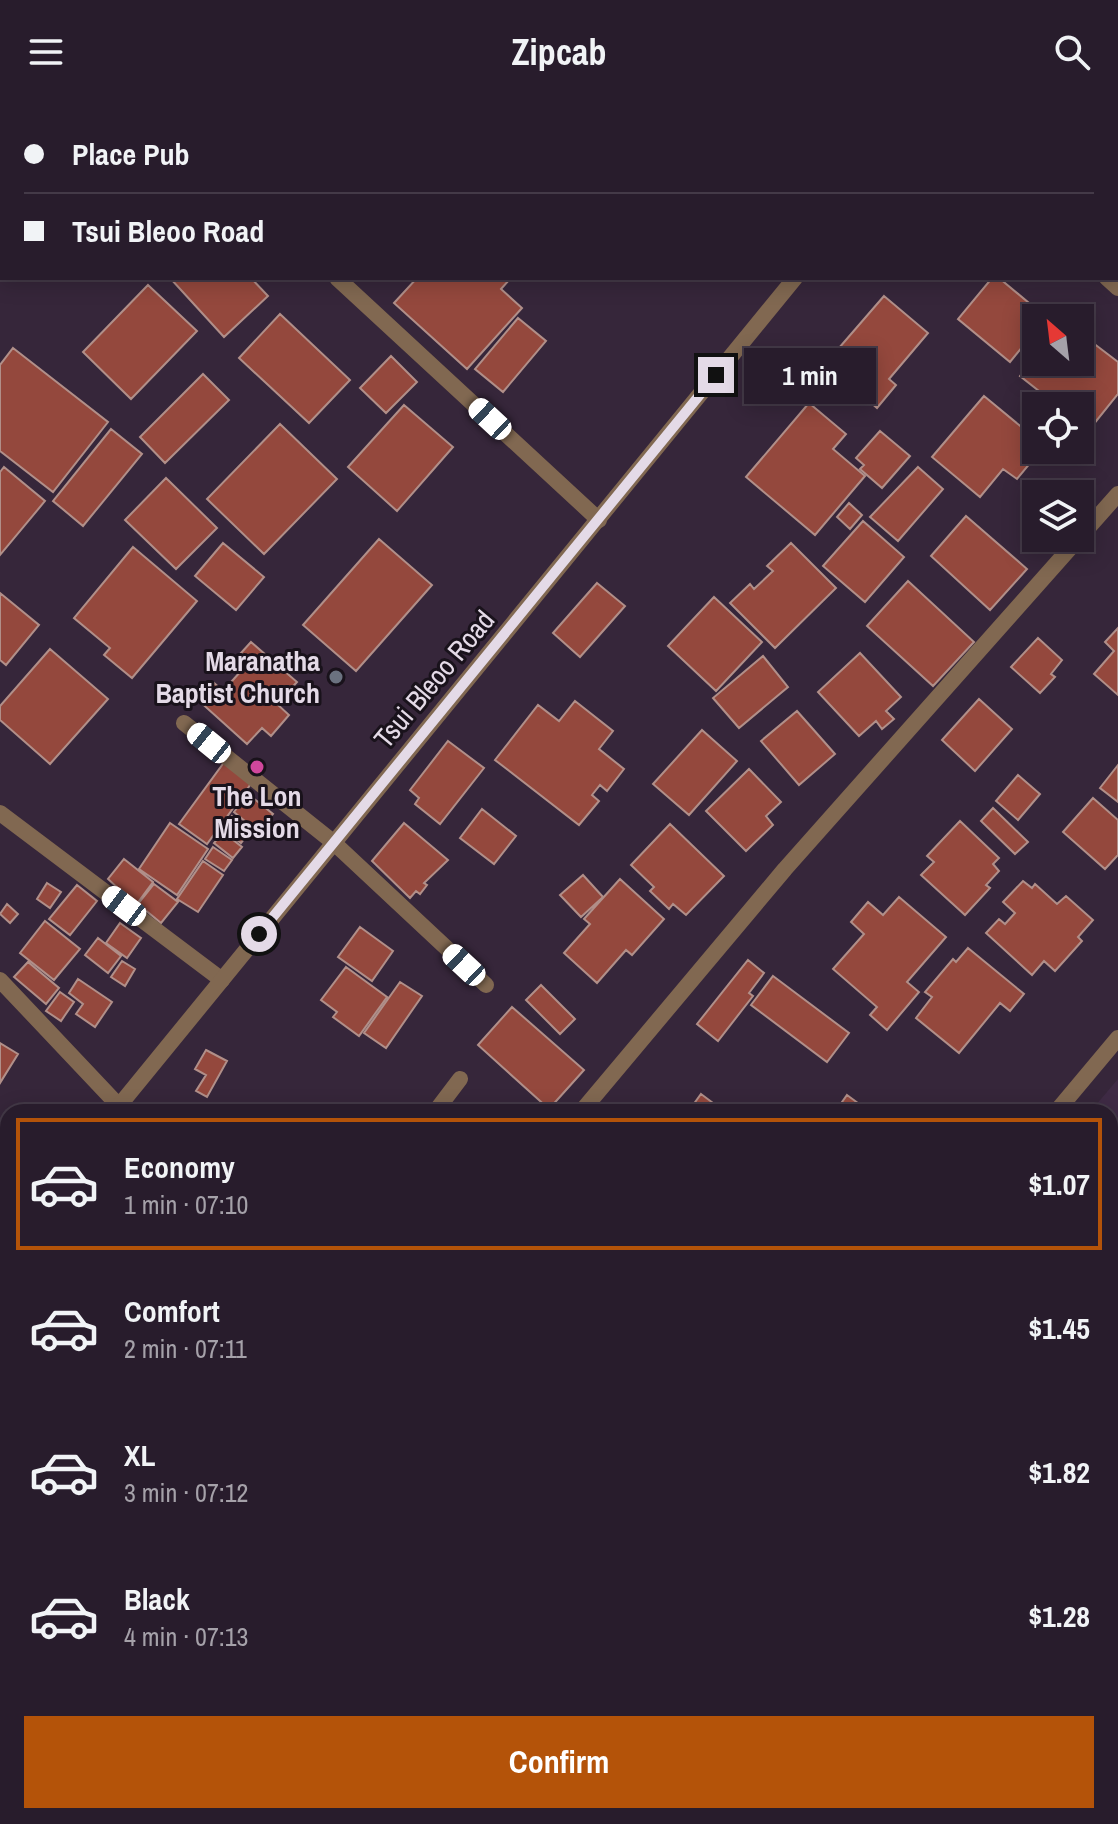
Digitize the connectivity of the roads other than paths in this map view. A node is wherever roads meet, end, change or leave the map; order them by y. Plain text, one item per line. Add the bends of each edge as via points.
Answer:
1 (339, 280) edge
2 (793, 280) edge
3 (1118, 494) edge
4 (599, 520) junction
5 (1094, 522) edge
6 (1068, 552) edge
7 (184, 723) dead end
8 (0, 813) edge
9 (333, 842) junction
10 (0, 980) edge
11 (222, 980) junction
12 (486, 985) dead end
13 (1118, 1038) edge
14 (460, 1079) dead end
15 (115, 1104) edge
16 (126, 1104) edge
17 (441, 1104) edge
18 (588, 1104) edge
19 (1063, 1104) edge

1 - 4 street
2 - 4 street, Tsui Bleoo Road
3 - 5 street
4 - 9 street, Tsui Bleoo Road
6 - 18 street via 785,869
7 - 9 street
8 - 11 street
9 - 11 street, Tsui Bleoo Road
9 - 12 street
10 - 15 street
11 - 16 street, Tsui Bleoo Road
13 - 19 street
14 - 17 street

